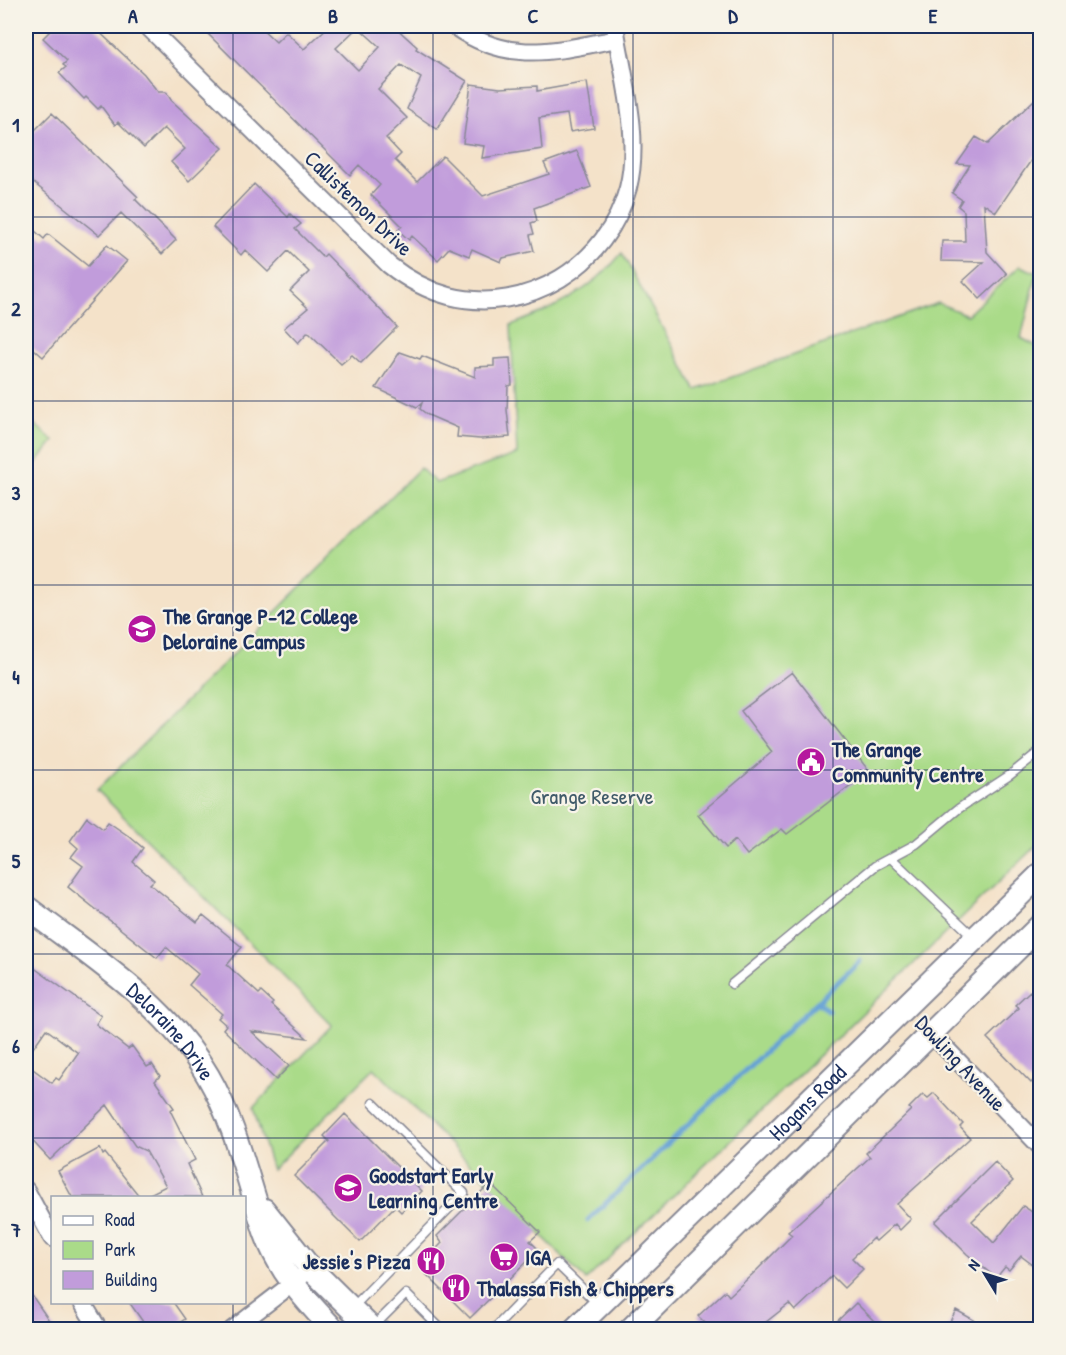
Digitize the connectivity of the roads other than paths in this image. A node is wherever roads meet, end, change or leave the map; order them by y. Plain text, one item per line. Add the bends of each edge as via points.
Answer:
1 (147, 26) edge
2 (454, 26) edge
3 (616, 32) edge
4 (1041, 751) edge
5 (891, 859) junction
6 (1041, 875) edge
7 (26, 907) edge
8 (1041, 926) edge
9 (975, 938) junction
10 (1003, 962) junction
11 (732, 984) dead end
12 (907, 1005) junction
13 (931, 1033) junction
14 (373, 1103) dead end
15 (1041, 1146) edge
16 (26, 1190) edge
17 (258, 1202) junction
18 (51, 1236) edge
19 (310, 1268) junction
20 (293, 1284) junction
21 (83, 1304) edge
22 (599, 1305) junction
23 (352, 1309) junction
24 (647, 1322) edge
25 (99, 1329) edge
26 (232, 1329) edge
27 (334, 1329) edge
28 (372, 1329) edge
29 (442, 1329) edge
30 (493, 1329) edge
31 (574, 1329) edge
32 (630, 1329) edge

1 - 3 street, Callistemon Drive via 389,265 426,288 471,300 522,296 547,286 589,257 611,228 628,187 632,144
2 - 3 street via 487,45 507,51 553,51
4 - 5 lane
5 - 9 lane
5 - 11 lane via 875,866
6 - 9 street, Hogans Road
7 - 17 street, Deloraine Drive via 134,990 188,1046 216,1091
8 - 10 street, Hogans Road
9 - 10 street
9 - 12 street, Hogans Road
10 - 13 street, Hogans Road
12 - 13 street, Dowling Avenue
12 - 22 street, Hogans Road
13 - 15 street, Dowling Avenue
13 - 24 street, Hogans Road
14 - 23 lane via 464,1193
16 - 18 street
17 - 19 street, Deloraine Drive
17 - 20 street, Deloraine Drive via 266,1234
19 - 20 street
19 - 23 street, Deloraine Drive
20 - 26 street
20 - 27 street, Deloraine Drive
21 - 25 street
22 - 30 lane via 557,1264
22 - 31 street, Hogans Road
23 - 28 street, Deloraine Drive
24 - 32 street, Hogans Road
28 - 29 lane via 406,1294

